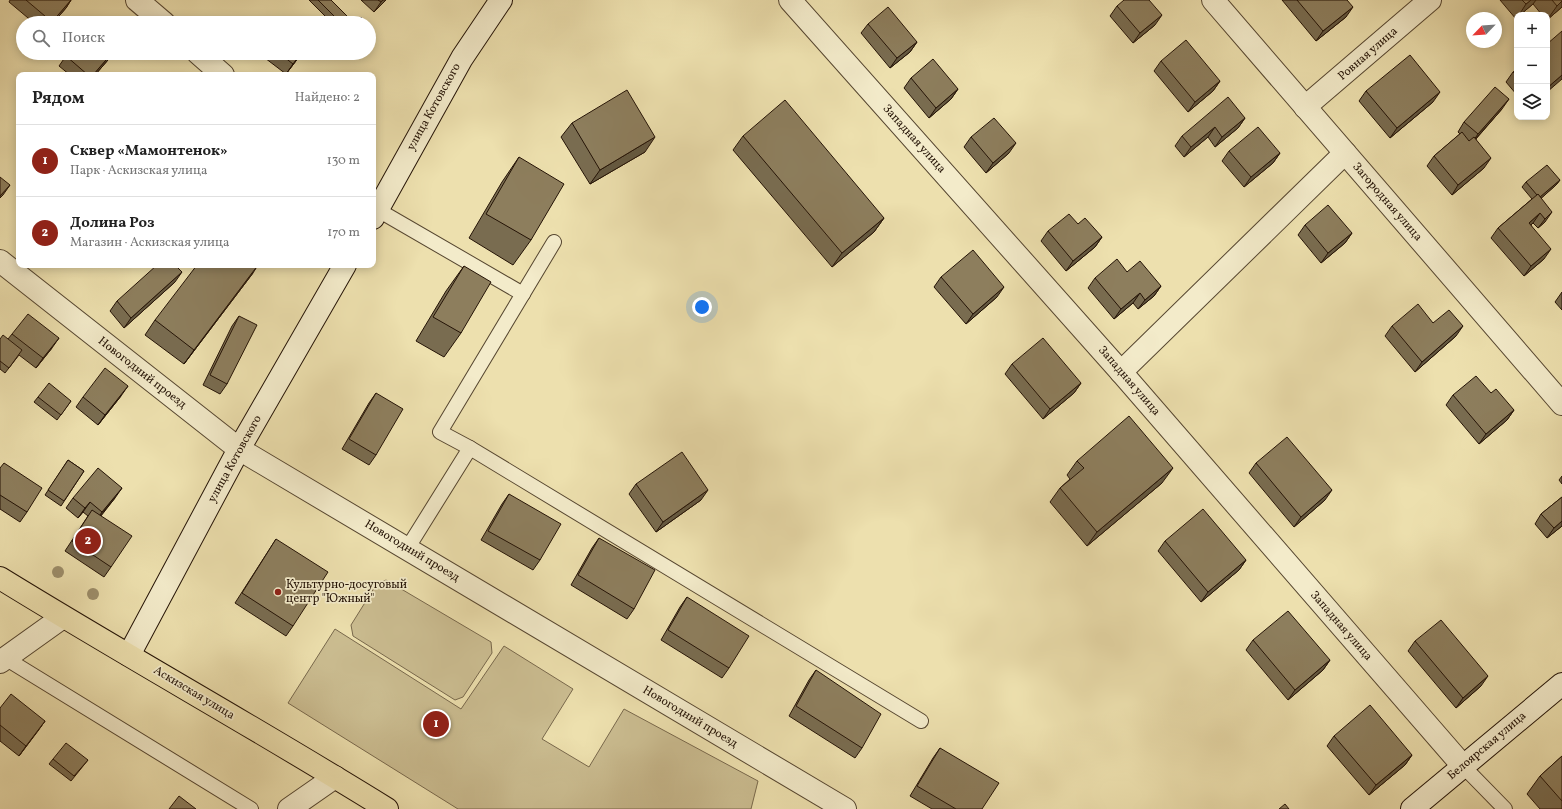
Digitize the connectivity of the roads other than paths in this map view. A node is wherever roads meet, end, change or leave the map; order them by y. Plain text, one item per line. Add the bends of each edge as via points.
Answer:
1 (137, 0) edge
2 (501, 0) edge
3 (790, 0) edge
4 (1213, 0) edge
5 (1430, 0) edge
6 (156, 16) edge
7 (206, 60) edge
8 (220, 72) edge
9 (1305, 107) junction
10 (1345, 152) junction
11 (376, 209) edge
12 (376, 212) edge
13 (554, 242) dead end
14 (0, 261) edge
15 (343, 268) edge
16 (523, 294) junction
17 (1121, 372) junction
18 (1562, 404) edge
19 (470, 448) junction
20 (240, 449) junction
21 (407, 549) junction
22 (0, 578) edge
23 (63, 617) junction
24 (129, 655) junction
25 (2, 660) edge
26 (1562, 684) edge
27 (921, 720) dead end
28 (1463, 766) junction
29 (335, 777) junction
30 (840, 808) edge
31 (252, 809) edge
32 (289, 809) edge
33 (387, 809) edge
34 (1412, 809) edge
35 (1505, 809) edge

1 - 6 street
2 - 11 street, улица Котовского via 462,58
3 - 17 street, Западная улица
4 - 9 street, Загородная улица
5 - 9 street, Ровная улица
7 - 8 street
9 - 10 street, Загородная улица
10 - 17 street
10 - 18 street, Загородная улица
12 - 16 lane
13 - 16 lane
14 - 20 street, Новогодний проезд
15 - 20 street, улица Котовского
16 - 19 lane via 440,432
17 - 28 street, Западная улица
19 - 21 lane
19 - 27 lane
20 - 21 street, Новогодний проезд
20 - 24 street, улица Котовского
21 - 30 street, Новогодний проезд
22 - 23 main road, Аскизская улица
23 - 24 main road, Аскизская улица
23 - 25 street
24 - 29 main road, Аскизская улица
25 - 31 lane
26 - 28 street, Белоярская улица
28 - 34 street, Белоярская улица
28 - 35 lane
29 - 32 street
29 - 33 main road, Аскизская улица

